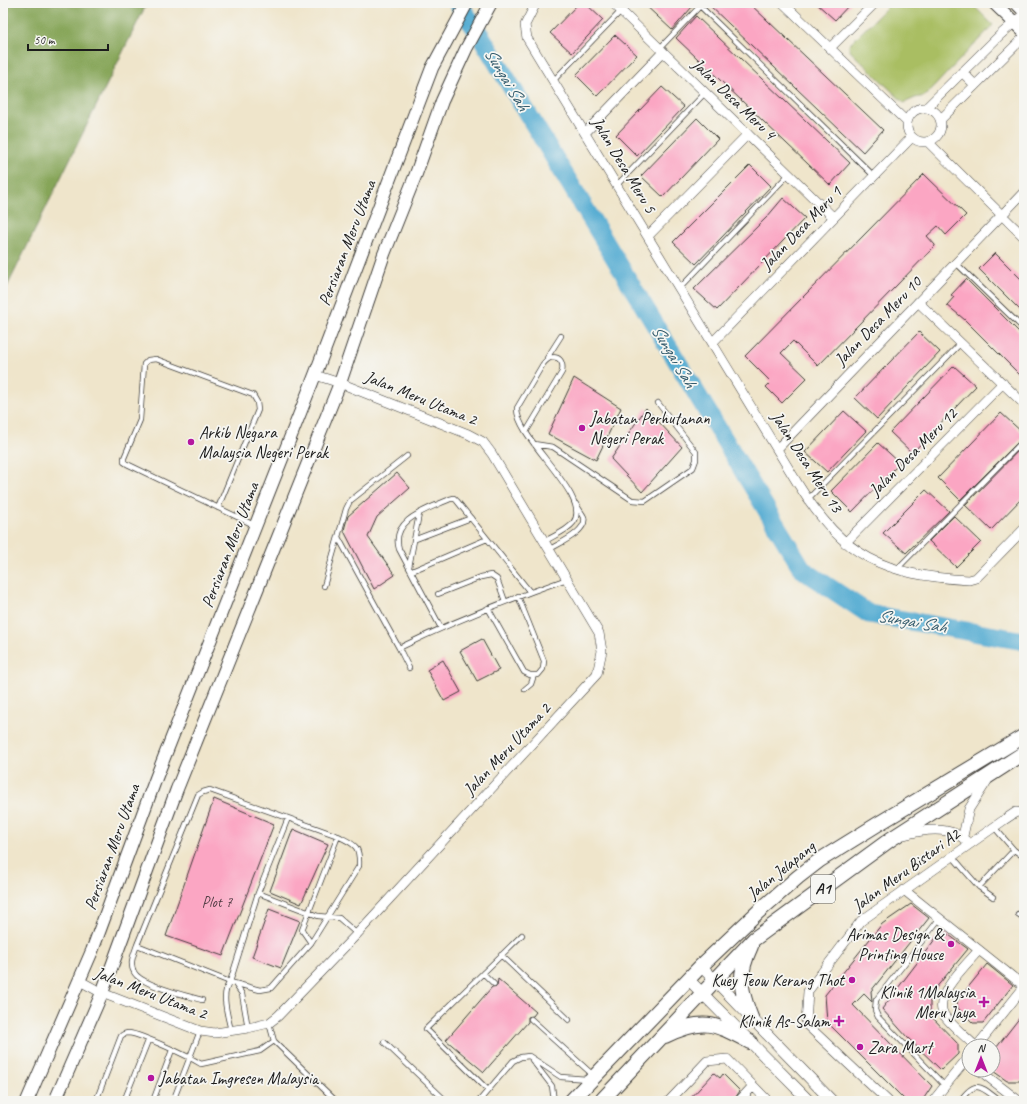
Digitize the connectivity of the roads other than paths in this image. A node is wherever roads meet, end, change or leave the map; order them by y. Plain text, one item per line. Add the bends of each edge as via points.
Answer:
1 (467, 3) edge
2 (536, 3) edge
3 (613, 3) edge
4 (783, 3) edge
5 (994, 3) edge
6 (1016, 3) edge
7 (700, 4) edge
8 (873, 4) edge
9 (489, 7) edge
10 (621, 11) junction
11 (1024, 11) edge
12 (1024, 14) edge
13 (1015, 23) junction
14 (1024, 32) edge
15 (1024, 37) edge
16 (830, 48) junction
17 (661, 51) junction
18 (962, 72) junction
19 (554, 81) junction
20 (975, 85) junction
21 (705, 93) junction
22 (927, 107) junction
23 (941, 119) junction
24 (907, 122) junction
25 (586, 133) junction
26 (748, 134) junction
27 (912, 137) junction
28 (928, 142) junction
29 (789, 174) junction
30 (874, 176) junction
31 (618, 185) junction
32 (1024, 192) edge
33 (1002, 215) junction
34 (833, 217) junction
35 (648, 236) junction
36 (1024, 237) edge
37 (365, 243) junction
38 (384, 254) junction
39 (956, 263) junction
40 (680, 288) junction
41 (918, 302) junction
42 (1024, 329) edge
43 (561, 336) dead end
44 (713, 342) junction
45 (961, 343) junction
46 (547, 358) junction
47 (315, 375) junction
48 (340, 383) junction
49 (1003, 383) junction
50 (658, 403) dead end
51 (1024, 404) edge
52 (526, 432) junction
53 (1024, 440) edge
54 (534, 444) junction
55 (777, 449) junction
56 (407, 456) dead end
57 (808, 499) junction
58 (576, 503) junction
59 (218, 508) junction
60 (419, 514) junction
61 (471, 518) junction
62 (256, 526) junction
63 (1024, 529) edge
64 (338, 537) junction
65 (416, 539) junction
66 (487, 539) junction
67 (845, 543) junction
68 (547, 545) junction
69 (410, 569) junction
70 (896, 570) junction
71 (567, 579) junction
72 (324, 586) dead end
73 (530, 592) junction
74 (438, 594) dead end
75 (518, 596) junction
76 (504, 601) junction
77 (488, 608) junction
78 (441, 628) junction
79 (399, 648) junction
80 (409, 668) dead end
81 (534, 675) junction
82 (525, 689) dead end
83 (1024, 736) edge
84 (1024, 753) edge
85 (993, 773) junction
86 (1024, 813) edge
87 (288, 818) junction
88 (994, 827) junction
89 (338, 836) junction
90 (962, 836) junction
91 (891, 839) junction
92 (969, 844) junction
93 (1014, 850) junction
94 (952, 856) junction
95 (1024, 857) edge
96 (979, 887) junction
97 (904, 890) junction
98 (258, 893) junction
99 (993, 897) dead end
100 (309, 913) junction
101 (1018, 914) dead end
102 (327, 916) junction
103 (940, 918) junction
104 (1024, 918) edge
105 (358, 934) junction
106 (522, 935) dead end
107 (754, 939) junction
108 (311, 943) junction
109 (138, 945) junction
110 (978, 950) junction
111 (501, 955) junction
112 (700, 966) junction
113 (483, 973) junction
114 (688, 979) junction
115 (716, 980) junction
116 (80, 981) junction
117 (230, 982) junction
118 (494, 984) dead end
119 (1024, 986) edge
120 (102, 993) junction
121 (703, 993) junction
122 (202, 1000) dead end
123 (531, 1019) dead end
124 (569, 1020) dead end
125 (752, 1020) junction
126 (269, 1023) junction
127 (248, 1028) junction
128 (200, 1031) junction
129 (231, 1031) junction
130 (968, 1038) edge
131 (982, 1038) edge
132 (148, 1040) junction
133 (657, 1040) junction
134 (274, 1041) junction
135 (384, 1042) dead end
136 (750, 1042) junction
137 (172, 1050) junction
138 (529, 1056) junction
139 (191, 1058) junction
140 (961, 1067) edge
141 (593, 1078) junction
142 (989, 1078) edge
143 (753, 1086) junction
144 (945, 1086) junction
145 (488, 1090) junction
146 (606, 1096) edge
147 (27, 1101) edge
148 (55, 1101) edge
149 (96, 1101) edge
150 (124, 1101) edge
151 (153, 1101) edge
152 (173, 1101) edge
153 (336, 1101) edge
154 (446, 1101) edge
155 (479, 1101) edge
156 (554, 1101) edge
157 (571, 1101) edge
158 (669, 1101) edge
159 (739, 1101) edge
160 (768, 1101) edge
161 (809, 1101) edge
162 (832, 1101) edge
163 (888, 1101) edge
164 (933, 1101) edge
165 (960, 1101) edge
166 (1000, 1101) edge
167 (1019, 1101) edge

1 - 37 main road, Persiaran Meru Utama via 430,74
2 - 19 street, Jalan Desa Meru 5 via 527,18 525,32
3 - 10 street, Jalan Desa Meru 4
4 - 16 street
5 - 13 main road
6 - 11 main road
7 - 17 lane
7 - 30 lane
8 - 16 street
9 - 38 main road via 442,101
10 - 17 street, Jalan Desa Meru 4
10 - 19 lane
12 - 13 street
13 - 14 main road
13 - 18 street
15 - 20 street
16 - 24 street
17 - 21 street, Jalan Desa Meru 4
17 - 25 street
18 - 20 street
18 - 22 street
19 - 25 street, Jalan Desa Meru 5
20 - 23 street
21 - 26 street, Jalan Desa Meru 4
21 - 31 lane
22 - 23 street via 936,111
22 - 24 street via 912,113
23 - 28 street via 940,134
24 - 27 street
25 - 31 street, Jalan Desa Meru 5
26 - 29 street, Jalan Desa Meru 4
26 - 35 street
27 - 28 street via 916,141
27 - 30 street, Jalan Desa Meru 1
28 - 33 street
29 - 34 street, Jalan Desa Meru 4
29 - 40 lane
30 - 34 street, Jalan Desa Meru 1
31 - 35 street, Jalan Desa Meru 5
32 - 33 street, Jalan Desa Meru 10
33 - 36 street
33 - 39 street, Jalan Desa Meru 10
34 - 44 street, Jalan Desa Meru 1
35 - 40 street, Jalan Desa Meru 5
37 - 38 main road
37 - 47 main road, Persiaran Meru Utama
38 - 48 main road
39 - 41 street, Jalan Desa Meru 10
39 - 42 lane
40 - 44 street, Jalan Desa Meru 5
41 - 45 street
41 - 55 street, Jalan Desa Meru 10
43 - 46 lane
44 - 55 street, Jalan Desa Meru 13
45 - 49 street
45 - 57 lane
46 - 52 lane via 517,408 516,415
46 - 52 lane via 552,356 561,361 562,372
47 - 48 street, Jalan Meru Utama 2
47 - 62 main road, Persiaran Meru Utama
48 - 68 street, Jalan Meru Utama 2 via 483,442
48 - 120 main road via 177,789
49 - 51 street
49 - 67 street, Jalan Desa Meru 12
50 - 54 lane via 696,452 696,460 693,468 645,501 632,500 553,447
52 - 54 lane
53 - 70 lane
54 - 58 lane
55 - 57 street, Jalan Desa Meru 13
56 - 64 lane via 350,501
57 - 67 street, Jalan Desa Meru 13 via 828,526
58 - 68 lane via 574,523
58 - 68 lane via 584,517 581,530
59 - 59 lane via 258,410 257,402 253,395 156,359 148,360 144,364 140,420 124,462
59 - 62 lane
60 - 61 lane via 454,498
60 - 65 lane
60 - 69 lane via 403,523 398,536 399,549
61 - 65 lane
61 - 66 lane
62 - 116 main road, Persiaran Meru Utama via 156,778
63 - 70 street, Jalan Desa Meru 13 via 976,578 960,580
64 - 72 lane
64 - 79 lane
65 - 69 lane
66 - 69 lane
66 - 73 lane
67 - 70 street, Jalan Desa Meru 13 via 872,560
68 - 71 street, Jalan Meru Utama 2
69 - 78 lane
71 - 73 lane
71 - 105 street, Jalan Meru Utama 2 via 599,633 602,651 597,674
73 - 75 lane
74 - 76 lane via 491,575 497,579
75 - 76 lane
75 - 81 lane via 544,661 540,673
76 - 77 lane
77 - 78 lane
77 - 81 lane via 524,672
78 - 79 lane
79 - 80 lane
81 - 82 lane
83 - 112 main road, Jalan Jelapang / A1 via 820,860 758,912
84 - 85 main road, A1
85 - 90 street via 979,790 969,809
85 - 91 main road, A1
86 - 88 street, Jalan Meru Bistari A2 via 1016,812
87 - 89 lane
87 - 98 lane
87 - 109 lane via 210,790 198,795
88 - 92 street, Jalan Meru Bistari A2
88 - 93 lane
89 - 100 lane
89 - 102 lane via 355,845 360,853 359,866
90 - 91 street via 928,829
90 - 92 street
91 - 107 main road, A1
92 - 94 street, Jalan Meru Bistari A2
93 - 95 lane
93 - 96 lane
94 - 96 lane
94 - 97 street, Jalan Meru Bistari A2
96 - 99 lane
97 - 103 street
97 - 163 street, Jalan Meru Bistari A2 via 861,921 808,991 806,1024
98 - 100 lane
98 - 117 lane
100 - 102 lane
100 - 108 lane via 302,932
101 - 104 lane
102 - 105 lane via 343,920
102 - 108 lane
103 - 110 street
103 - 144 lane via 876,1000 875,1010 878,1017
105 - 126 street, Jalan Meru Utama 2
106 - 111 lane
107 - 115 main road, A1
107 - 125 main road via 742,970 741,984
108 - 117 lane via 271,988 260,990
109 - 117 lane
109 - 122 lane via 131,966 142,981
110 - 119 street
110 - 130 street via 946,990 942,1002 944,1014
111 - 113 lane
111 - 124 lane
112 - 114 main road, Jalan Jelapang / A1
112 - 115 street
113 - 118 lane
113 - 145 lane via 426,1029
114 - 121 street
114 - 141 main road, Jalan Jelapang / A1
115 - 121 main road, A1
115 - 125 street
116 - 120 street, Jalan Meru Utama 2
116 - 147 main road, Persiaran Meru Utama
117 - 127 lane via 238,986 242,994
117 - 129 lane via 226,987 225,996
119 - 131 street
120 - 128 street, Jalan Meru Utama 2
120 - 148 main road
121 - 133 main road, A1
121 - 136 street
123 - 141 lane
125 - 162 street
126 - 127 street, Jalan Meru Utama 2
126 - 134 lane
127 - 129 street, Jalan Meru Utama 2
128 - 129 street, Jalan Meru Utama 2
128 - 139 lane
132 - 137 lane
132 - 149 lane via 129,1033 121,1036
132 - 150 lane
133 - 136 main road via 695,1024 709,1023
133 - 146 main road, A1
134 - 139 lane via 260,1051 201,1064
134 - 153 lane
135 - 154 lane
136 - 161 street
137 - 139 lane
137 - 151 lane
138 - 141 lane via 561,1077
138 - 145 lane via 513,1062
138 - 156 lane via 552,1086
139 - 152 lane
140 - 144 street
141 - 146 main road, A1
141 - 157 main road, Jalan Jelapang / A1
142 - 167 street
143 - 158 street via 727,1059 708,1061
143 - 159 street
143 - 160 street
144 - 164 street
145 - 155 lane
165 - 166 lane via 968,1090 974,1087 981,1088

